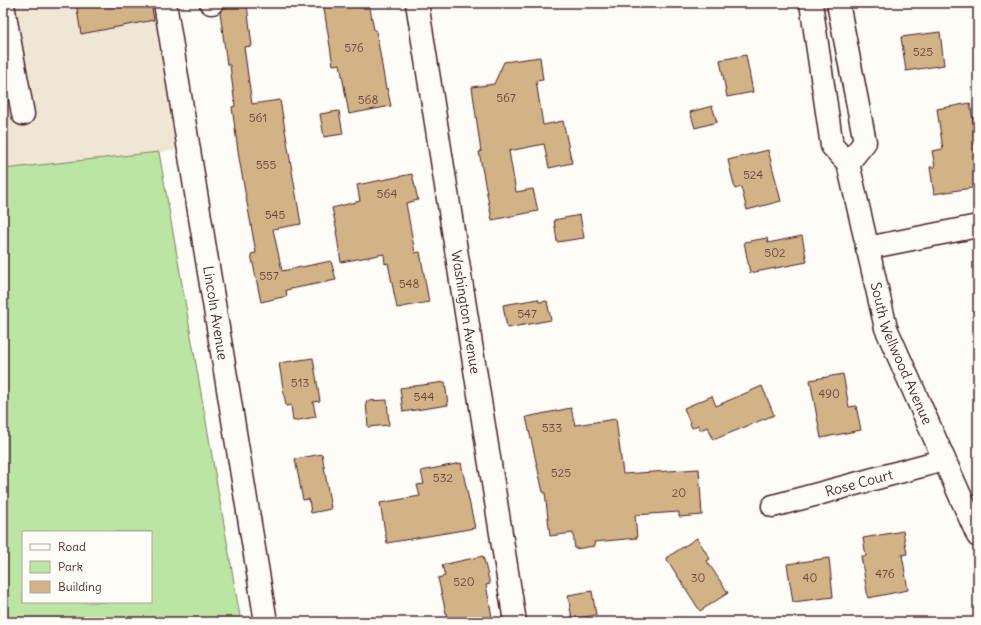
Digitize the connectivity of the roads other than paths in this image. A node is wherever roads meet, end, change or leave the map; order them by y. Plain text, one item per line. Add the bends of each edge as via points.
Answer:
1 (165, 3) edge
2 (417, 3) edge
3 (811, 3) edge
4 (838, 3) edge
5 (3, 5) edge
6 (23, 114) dead end
7 (848, 163) junction
8 (978, 226) edge
9 (867, 248) junction
10 (944, 460) junction
11 (773, 506) dead end
12 (978, 536) edge
13 (266, 622) edge
14 (515, 622) edge

1 - 13 street, Lincoln Avenue
2 - 14 street, Washington Avenue
3 - 7 street via 832,146
4 - 7 street via 865,142
5 - 6 street
7 - 9 street, South Wellwood Avenue
8 - 9 street
9 - 10 street, South Wellwood Avenue via 886,328
10 - 11 street, Rose Court
10 - 12 street, South Wellwood Avenue

